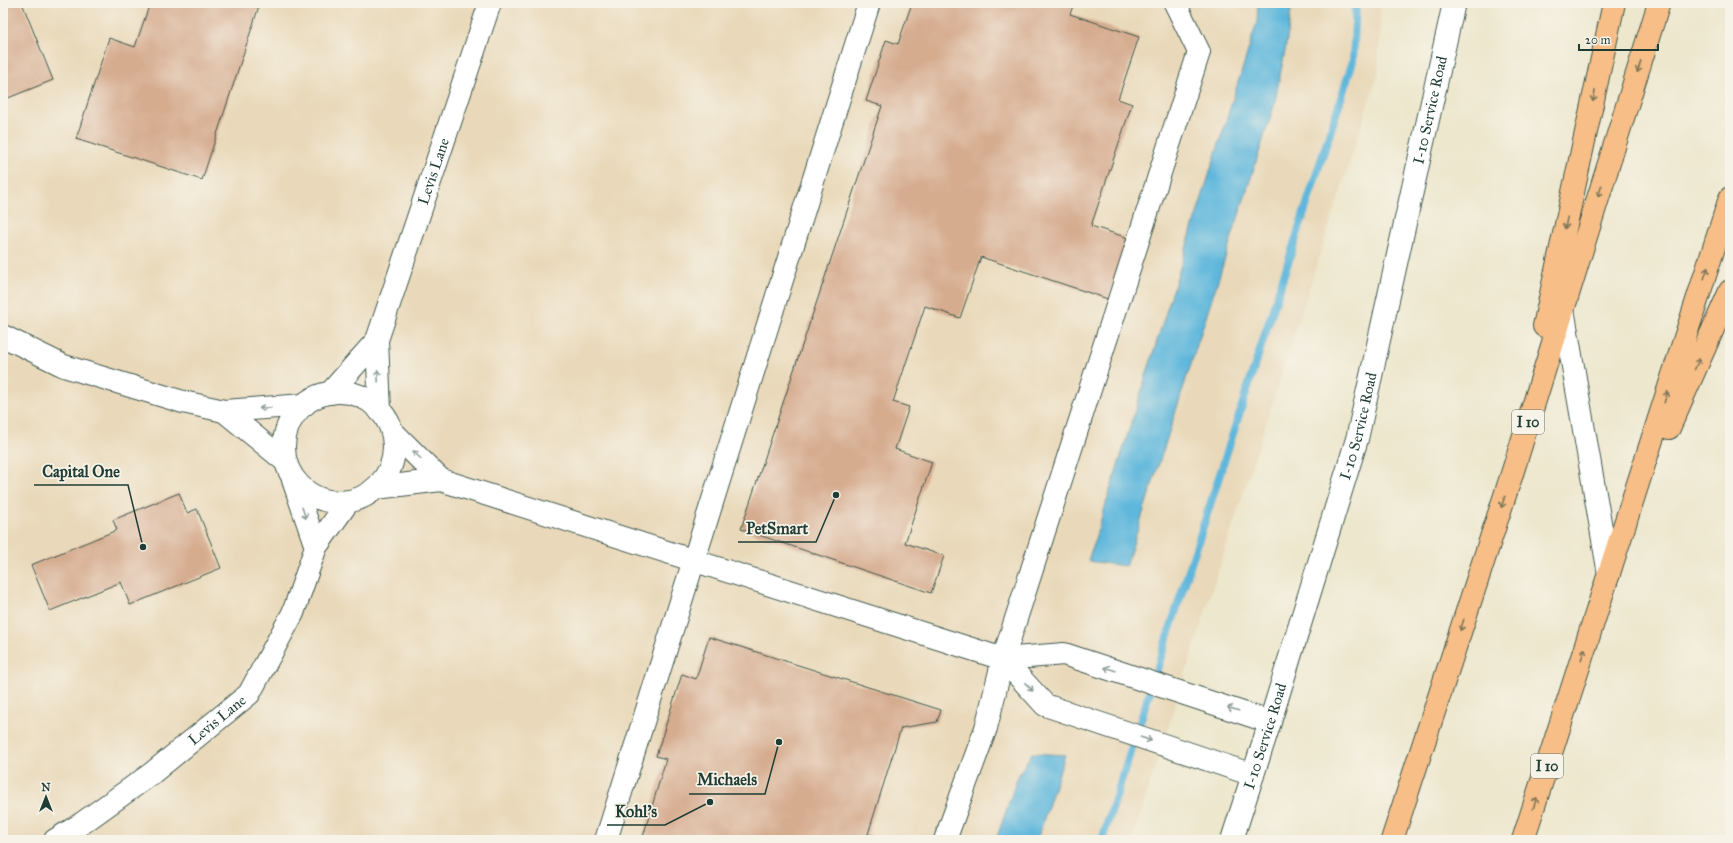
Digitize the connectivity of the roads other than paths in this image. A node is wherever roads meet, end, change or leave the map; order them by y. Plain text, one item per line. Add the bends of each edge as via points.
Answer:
1 (490, 3) edge
2 (869, 3) edge
3 (1175, 3) edge
4 (1454, 3) edge
5 (1614, 3) edge
6 (1659, 3) edge
7 (1730, 198) edge
8 (1730, 291) edge
9 (1563, 309) junction
10 (3, 336) edge
11 (377, 340) junction
12 (330, 393) junction
13 (304, 405) junction
14 (224, 411) junction
15 (380, 411) junction
16 (392, 431) junction
17 (289, 470) junction
18 (1511, 477) junction
19 (441, 480) junction
20 (376, 488) junction
21 (348, 502) junction
22 (1624, 528) junction
23 (316, 547) junction
24 (693, 560) junction
25 (1609, 574) junction
26 (1002, 659) junction
27 (1270, 722) junction
28 (1253, 775) junction
29 (55, 840) edge
30 (606, 840) edge
31 (945, 840) edge
32 (1232, 840) edge
33 (1392, 840) edge
34 (1523, 840) edge

1 - 11 street, Levis Lane
2 - 24 street
3 - 26 street via 1199,52
4 - 27 street, I-10 Service Road via 1357,439
5 -> 18 highway
6 -> 9 highway, I 10
22 -> 7 highway, I 10
22 -> 8 highway
9 - 18 highway, I 10
9 - 25 street
10 - 14 street via 64,366 183,402
11 - 12 street
15 -> 11 street
12 - 13 street via 314,398
12 - 15 street via 346,392 361,397
13 -> 14 street
13 - 17 street via 291,419 285,433 283,449
14 - 17 street
15 - 16 street
19 -> 16 street
16 - 20 street via 392,462 386,477
17 - 21 street via 303,490 317,498 332,502
17 -> 23 street
18 -> 33 highway, I 10
19 - 20 street
19 - 24 street
20 - 21 street via 363,497
21 - 23 street, Levis Lane
22 - 25 highway, I 10
23 - 29 street, Levis Lane via 293,613 249,694 151,774
24 - 26 street
24 - 30 street
34 -> 25 highway, I 10
27 -> 26 street via 1064,654
26 -> 28 street via 1045,705
26 - 31 street via 986,728
27 - 28 street, I-10 Service Road
28 - 32 street, I-10 Service Road

